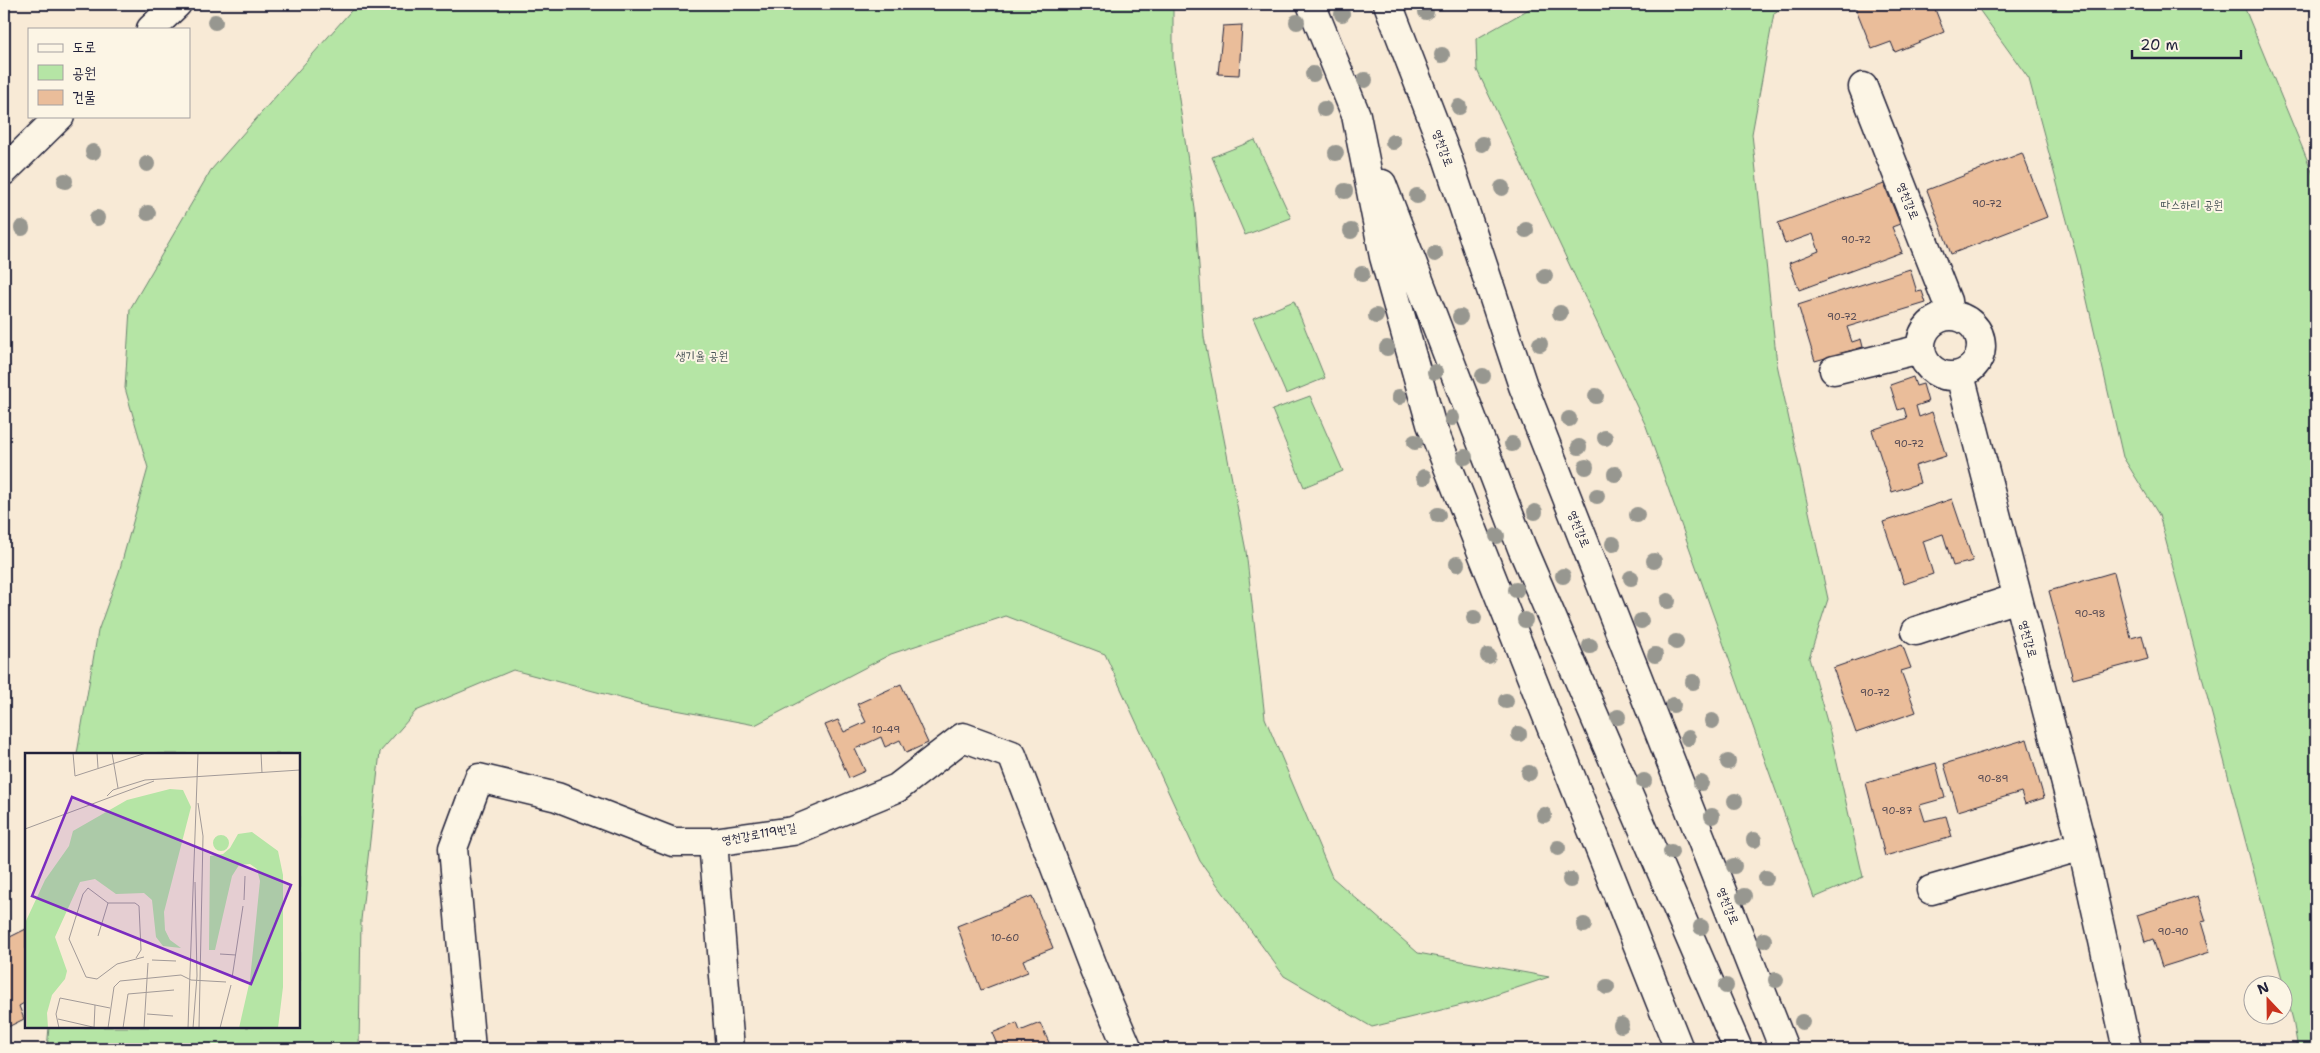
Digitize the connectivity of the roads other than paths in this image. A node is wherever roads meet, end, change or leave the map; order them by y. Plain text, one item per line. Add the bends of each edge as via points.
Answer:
1 (177, 4) edge
2 (1311, 4) edge
3 (1388, 4) edge
4 (152, 28) edge
5 (1863, 87) dead end
6 (1356, 115) junction
7 (58, 118) edge
8 (4, 171) edge
9 (1949, 316) junction
10 (1921, 349) junction
11 (1834, 370) dead end
12 (1960, 375) junction
13 (2017, 598) junction
14 (1916, 631) dead end
15 (714, 842) junction
16 (2082, 846) junction
17 (1931, 890) dead end
18 (471, 1049) edge
19 (730, 1049) edge
20 (1128, 1049) edge
21 (1680, 1049) edge
22 (1738, 1049) edge
23 (1784, 1049) edge
24 (2127, 1049) edge

1 - 4 street
2 - 6 street
3 - 23 street, 영천강로 via 1446,154 1523,386
5 - 9 street, 영천강로 via 1947,301
6 - 21 street via 1384,257 1431,424
6 - 22 street via 1522,548
7 - 8 street
9 - 10 street via 1932,323 1922,340
9 - 12 street via 1968,321 1980,336 1982,346 1976,364
10 - 11 street
10 - 12 street via 1923,358 1934,371
12 - 13 street, 영천강로
13 - 14 street
13 - 16 street, 영천강로
15 - 18 street, 영천강로119번길 via 673,842 557,797 479,778 453,848
15 - 19 street
15 - 20 street, 영천강로119번길 via 793,830 896,788 963,736 1012,755
16 - 17 street
16 - 24 street, 영천강로

